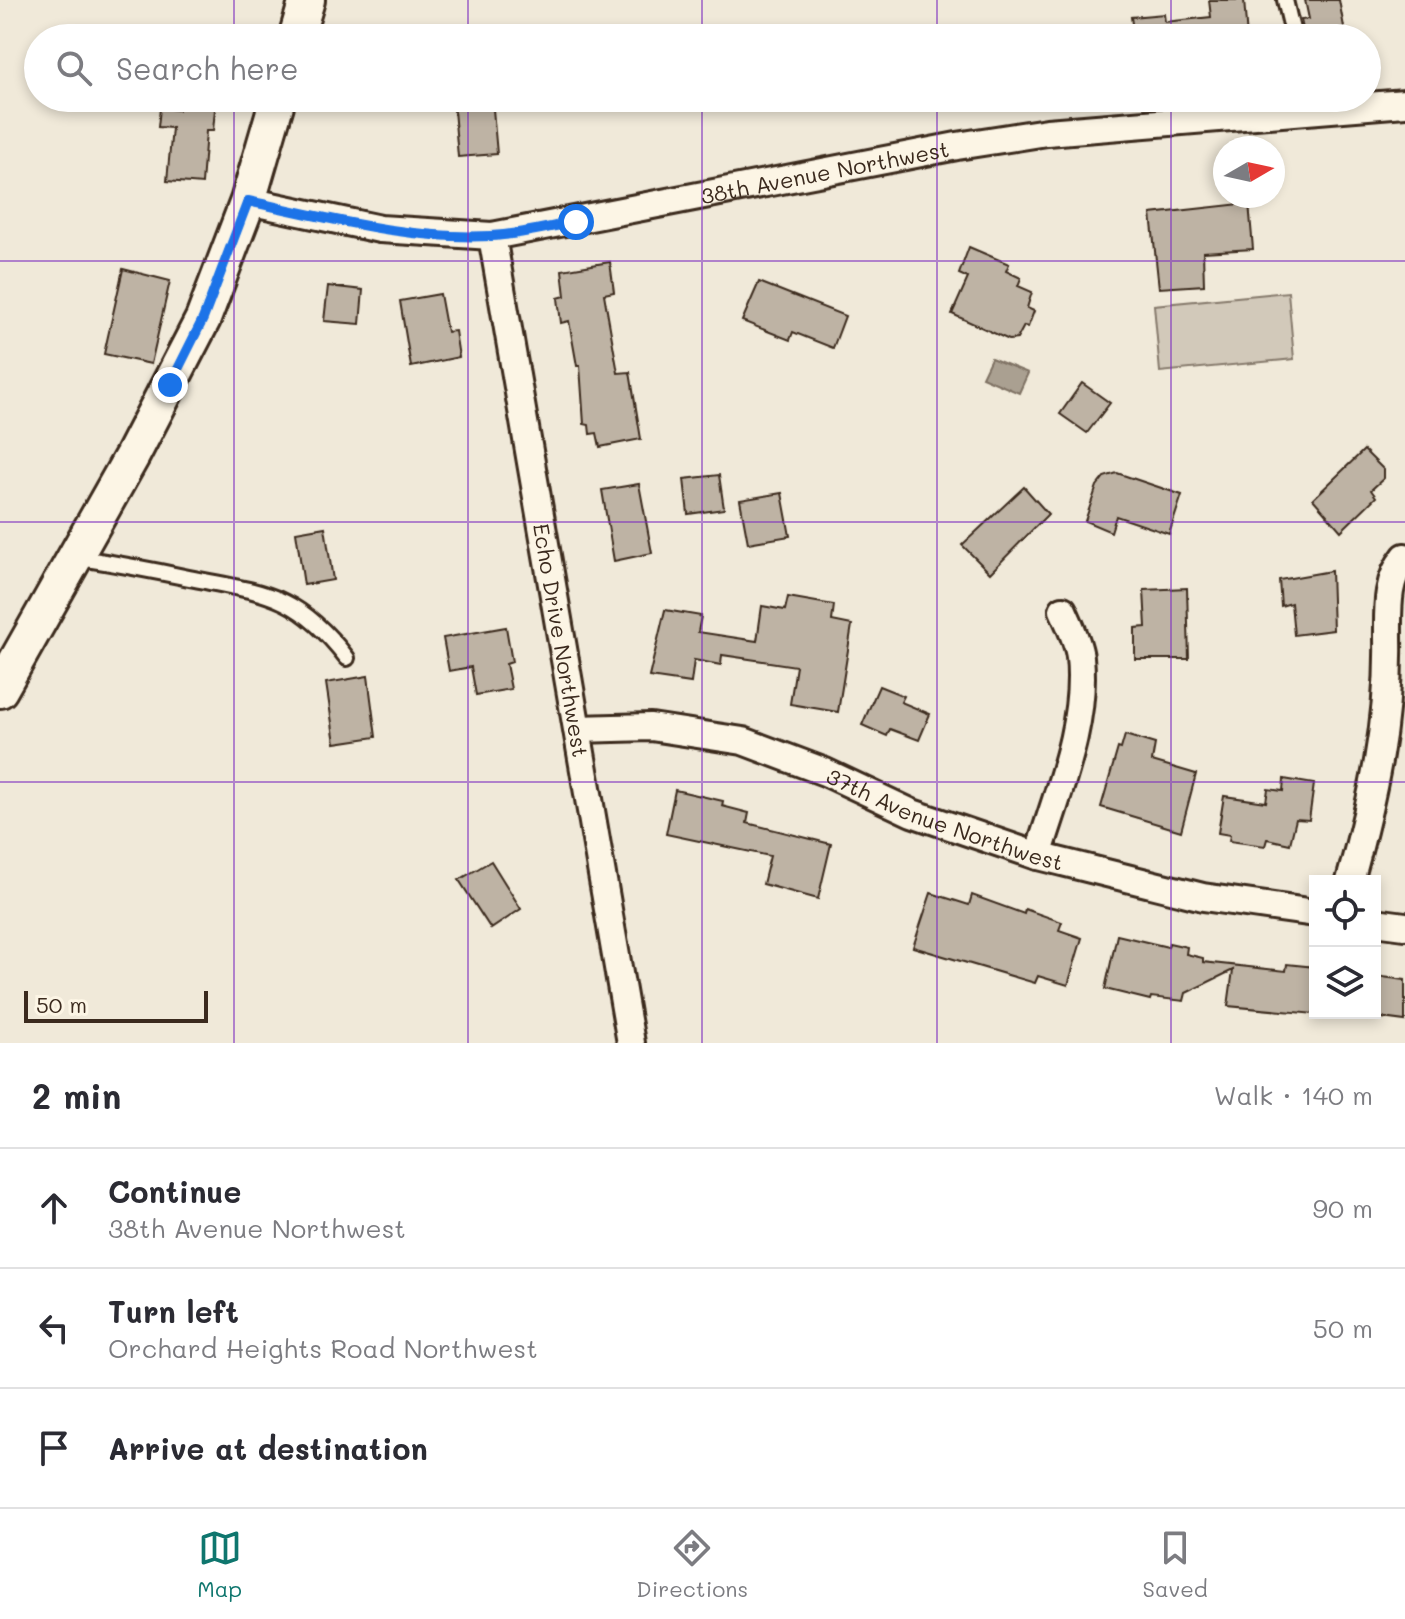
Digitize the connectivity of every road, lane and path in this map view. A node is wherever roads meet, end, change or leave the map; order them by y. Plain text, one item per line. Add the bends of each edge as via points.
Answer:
1 (307, 0) edge
2 (1285, 0) edge
3 (300, 24) edge
4 (1291, 24) edge
5 (1405, 103) edge
6 (1381, 104) edge
7 (274, 112) edge
8 (1248, 112) edge
9 (248, 201) junction
10 (492, 236) junction
11 (74, 557) junction
12 (1405, 557) edge
13 (1063, 610) dead end
14 (347, 658) dead end
15 (0, 690) edge
16 (577, 729) junction
17 (1038, 856) junction
18 (1352, 875) edge
19 (1309, 912) edge
20 (1381, 923) edge
21 (1405, 926) edge
22 (631, 1043) edge

1 - 3 street
2 - 4 lane
5 - 6 street, 38th Avenue Northwest
7 - 9 street
8 - 10 street, 38th Avenue Northwest via 957,146
9 - 10 street, 38th Avenue Northwest via 380,229
9 - 11 street via 203,319
10 - 16 street, Echo Drive Northwest
11 - 14 lane via 255,589 299,609
11 - 15 street
12 - 18 street via 1394,570 1389,595 1382,753
13 - 17 street via 1080,653 1081,698
16 - 17 street, 37th Avenue Northwest via 651,727 743,741 912,813
16 - 22 street, Echo Drive Northwest
17 - 19 street, 37th Avenue Northwest via 1203,897
20 - 21 street

